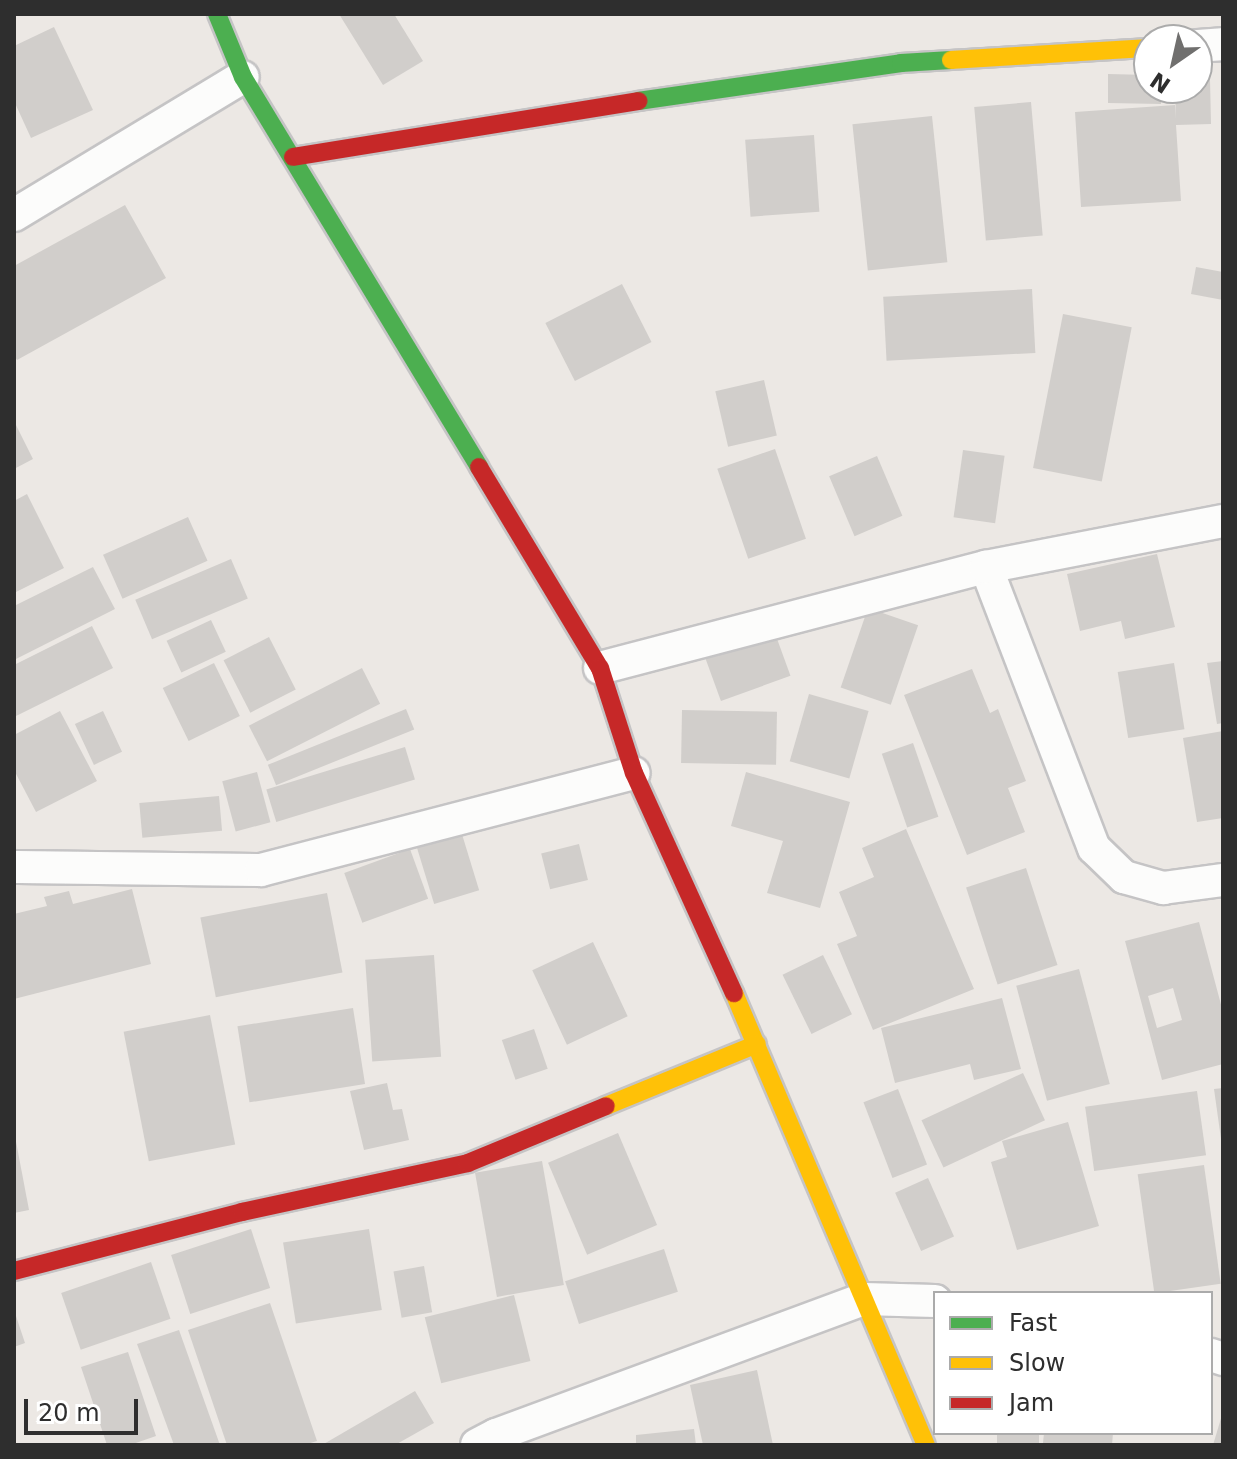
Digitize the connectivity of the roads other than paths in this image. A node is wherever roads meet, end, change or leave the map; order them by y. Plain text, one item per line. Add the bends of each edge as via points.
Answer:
1 (217, 14) edge
2 (1133, 49) edge
3 (243, 77) junction
4 (293, 157) junction
5 (14, 215) edge
6 (1223, 521) edge
7 (986, 567) junction
8 (600, 668) junction
9 (634, 773) junction
10 (14, 867) edge
11 (1223, 880) edge
12 (757, 1044) junction
13 (14, 1271) edge
14 (864, 1299) junction
15 (933, 1301) edge
16 (477, 1445) edge
17 (926, 1445) edge

1 - 3 street
2 - 4 street via 901,63
3 - 4 street
3 - 5 street
4 - 8 street
6 - 7 street
7 - 8 street
7 - 11 street via 1094,848 1124,877 1163,888
8 - 9 street
9 - 10 street via 261,870
9 - 12 street
12 - 13 street via 468,1163 242,1212
12 - 14 street
14 - 15 street
14 - 16 street
14 - 17 street

